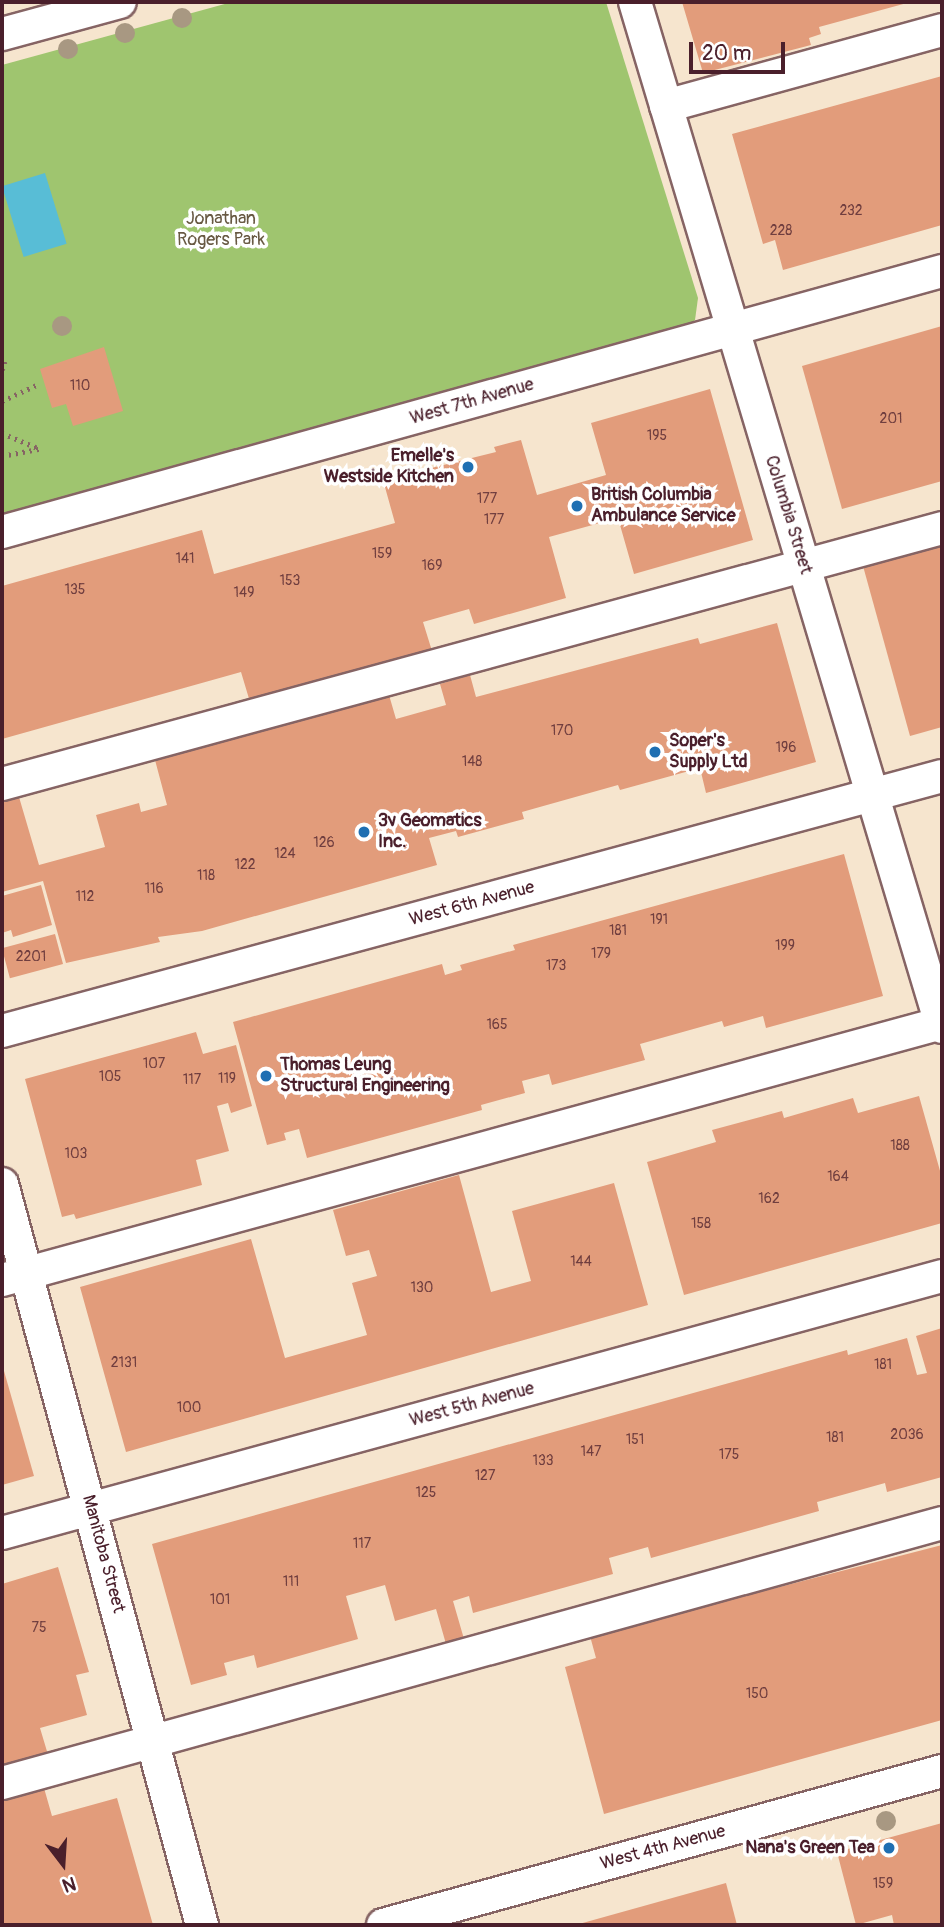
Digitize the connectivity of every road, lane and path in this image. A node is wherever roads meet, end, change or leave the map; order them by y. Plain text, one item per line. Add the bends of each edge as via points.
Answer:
1 (120, 2) edge
2 (635, 2) edge
3 (942, 30) edge
4 (2, 34) edge
5 (666, 106) junction
6 (942, 271) edge
7 (733, 329) junction
8 (5, 361) dead end
9 (2, 370) edge
10 (37, 385) dead end
11 (2, 401) edge
12 (2, 433) edge
13 (2, 456) edge
14 (942, 528) edge
15 (2, 532) edge
16 (804, 567) junction
17 (942, 776) edge
18 (2, 784) edge
19 (873, 795) junction
20 (942, 1025) edge
21 (2, 1031) edge
22 (2, 1184) edge
23 (942, 1276) edge
24 (14, 1277) edge
25 (91, 1509) junction
26 (942, 1522) edge
27 (2, 1533) edge
28 (152, 1742) junction
29 (942, 1771) edge
30 (2, 1783) edge
31 (202, 1925) edge
32 (383, 1925) edge

1 - 4 street
2 - 5 street, Columbia Street
3 - 5 street
5 - 7 street, Columbia Street
6 - 7 street, West 7th Avenue
7 - 15 street, West 7th Avenue
7 - 16 street, Columbia Street
8 - 9 path
10 - 11 path
12 - 13 path via 40,449
14 - 16 street
16 - 18 street
16 - 19 street, Columbia Street
17 - 19 street, West 6th Avenue
19 - 20 street, Columbia Street
19 - 21 street, West 6th Avenue
20 - 24 street
22 - 24 street, Manitoba Street
23 - 25 street, West 5th Avenue
24 - 25 street, Manitoba Street
25 - 27 street, West 5th Avenue
25 - 28 street, Manitoba Street
26 - 28 street
28 - 30 street
28 - 31 street, Manitoba Street
29 - 32 street, West 4th Avenue

